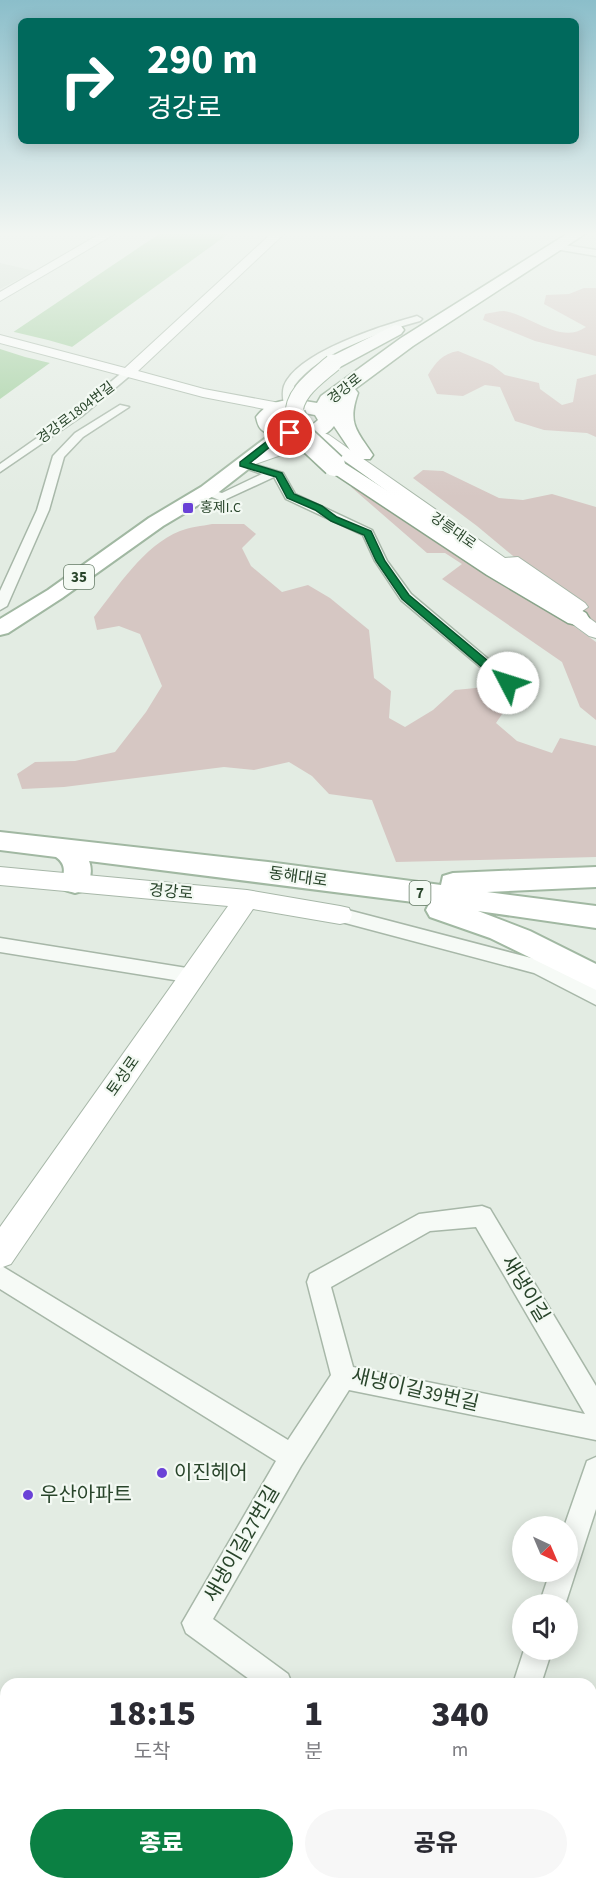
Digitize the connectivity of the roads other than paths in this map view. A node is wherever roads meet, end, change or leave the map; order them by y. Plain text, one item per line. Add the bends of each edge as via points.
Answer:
1 (183, 320) edge
2 (412, 320) edge
3 (415, 320) edge
4 (427, 320) edge
5 (442, 320) edge
6 (0, 339) edge
7 (126, 372) junction
8 (352, 382) junction
9 (123, 407) dead end
10 (85, 408) junction
11 (282, 412) junction
12 (312, 426) junction
13 (79, 435) junction
14 (363, 455) junction
15 (338, 459) junction
16 (245, 463) junction
17 (0, 469) edge
18 (273, 473) junction
19 (208, 491) junction
20 (156, 522) junction
21 (0, 606) edge
22 (590, 623) edge
23 (0, 628) edge
24 (508, 683) dead end
25 (0, 841) edge
26 (61, 848) junction
27 (256, 871) junction
28 (0, 876) edge
29 (596, 877) edge
30 (75, 883) junction
31 (247, 899) junction
32 (340, 915) joint
33 (596, 917) edge
34 (0, 945) edge
35 (193, 976) junction
36 (596, 978) edge
37 (596, 997) edge
38 (427, 1221) joint
39 (0, 1253) edge
40 (0, 1276) edge
41 (344, 1377) junction
42 (596, 1409) edge
43 (596, 1428) edge
44 (292, 1457) junction
45 (596, 1470) edge
46 (578, 1525) edge
47 (535, 1660) edge
48 (270, 1678) edge
49 (529, 1678) edge

1 - 7 street, 경강로1804번길
2 - 11 street via 389,326 299,371 289,386
3 - 15 highway, bridge via 333,363 309,382 294,401 293,420 309,444
4 - 11 highway, 경강로 / 35
5 - 8 highway, 경강로
6 - 7 street
7 - 10 street, 경강로1804번길
7 - 11 street via 216,400
8 - 12 highway, 경강로 via 328,400
8 - 14 highway via 341,412 342,426
9 - 13 street
10 - 13 street
10 - 17 street, 경강로1804번길
11 - 12 highway
11 - 12 highway
11 - 20 main road, 경강로 / 35 via 264,437 166,509
12 - 14 street, 강릉대로
12 - 15 street
12 - 16 main road, 경강로 / 35 via 273,441
13 - 21 street via 59,456 43,510
14 - 22 street, 강릉대로
15 - 16 street via 299,444
15 - 22 highway via 495,570
16 - 18 street
16 - 19 main road, 경강로 / 35
18 - 19 street via 222,497
18 - 24 street via 279,475 290,496 368,533 381,561 406,597
19 - 20 main road, 경강로 / 35
20 - 23 main road, 경강로 / 35
25 - 26 main road, 동해대로 / 7
26 - 27 main road, 동해대로 / 7
26 - 30 main road via 78,863
27 - 29 main road via 471,884
27 - 33 main road, 동해대로 / 7
27 - 36 main road via 467,917 547,950
28 - 30 street, 경강로
30 - 31 street, 경강로
31 - 32 street, 경강로
31 - 35 street, 토성로
32 - 37 street via 539,967
34 - 35 street
35 - 39 street, 토성로
38 - 41 street, 새냉이길39번길 via 318,1282
38 - 42 street, 새냉이길 via 482,1216
40 - 44 street
41 - 43 street, 새냉이길39번길
41 - 44 street, 새냉이길27번길
44 - 48 street, 새냉이길27번길 via 196,1623
45 - 46 street
47 - 49 street

